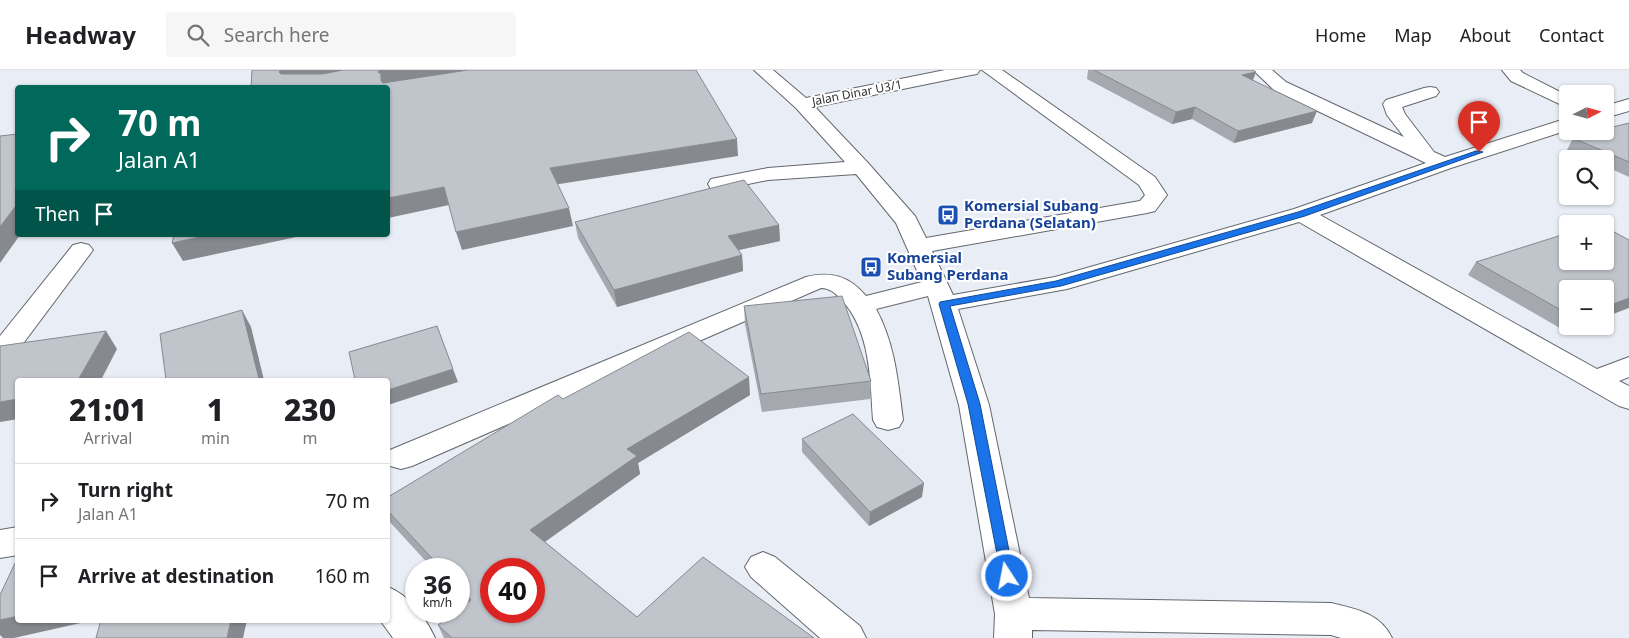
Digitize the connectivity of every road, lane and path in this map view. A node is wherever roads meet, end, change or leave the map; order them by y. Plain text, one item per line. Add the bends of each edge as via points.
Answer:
1 (763, 70) edge
2 (971, 70) edge
3 (991, 70) edge
4 (1262, 70) edge
5 (1511, 70) edge
6 (868, 74) dead end
7 (887, 88) junction
8 (1430, 92) dead end
9 (1559, 99) edge
10 (802, 104) junction
11 (1629, 105) edge
12 (1614, 109) edge
13 (1559, 126) edge
14 (1436, 160) junction
15 (861, 167) junction
16 (719, 184) edge
17 (1302, 214) junction
18 (918, 246) junction
19 (81, 250) dead end
20 (940, 295) junction
21 (862, 305) junction
22 (0, 355) edge
23 (1629, 366) edge
24 (1596, 380) junction
25 (1629, 399) edge
26 (888, 420) dead end
27 (401, 458) dead end
28 (763, 567) dead end
29 (390, 606) edge
30 (1013, 626) edge
31 (416, 638) edge
32 (847, 638) edge
33 (1373, 638) edge

1 - 10 street
2 - 7 street, Jalan Dinar U3/1
3 - 18 street via 1148,180 1156,195 1147,206
4 - 14 street via 1280,86
5 - 9 street via 1517,77
6 - 7 street
7 - 10 street, Jalan Dinar U3/1
8 - 14 street via 1392,104 1396,115
10 - 15 street
11 - 12 street
13 - 14 street
14 - 17 street
15 - 16 street via 768,174
15 - 18 street via 907,221
17 - 20 street via 1058,284
17 - 24 street
18 - 20 street
19 - 22 street
20 - 21 street
20 - 30 street via 974,404
21 - 26 street via 873,326 881,354
21 - 27 street via 835,281 815,282
23 - 24 street
24 - 25 street
28 - 32 street
29 - 31 street
30 - 33 street via 1331,619 1354,625

